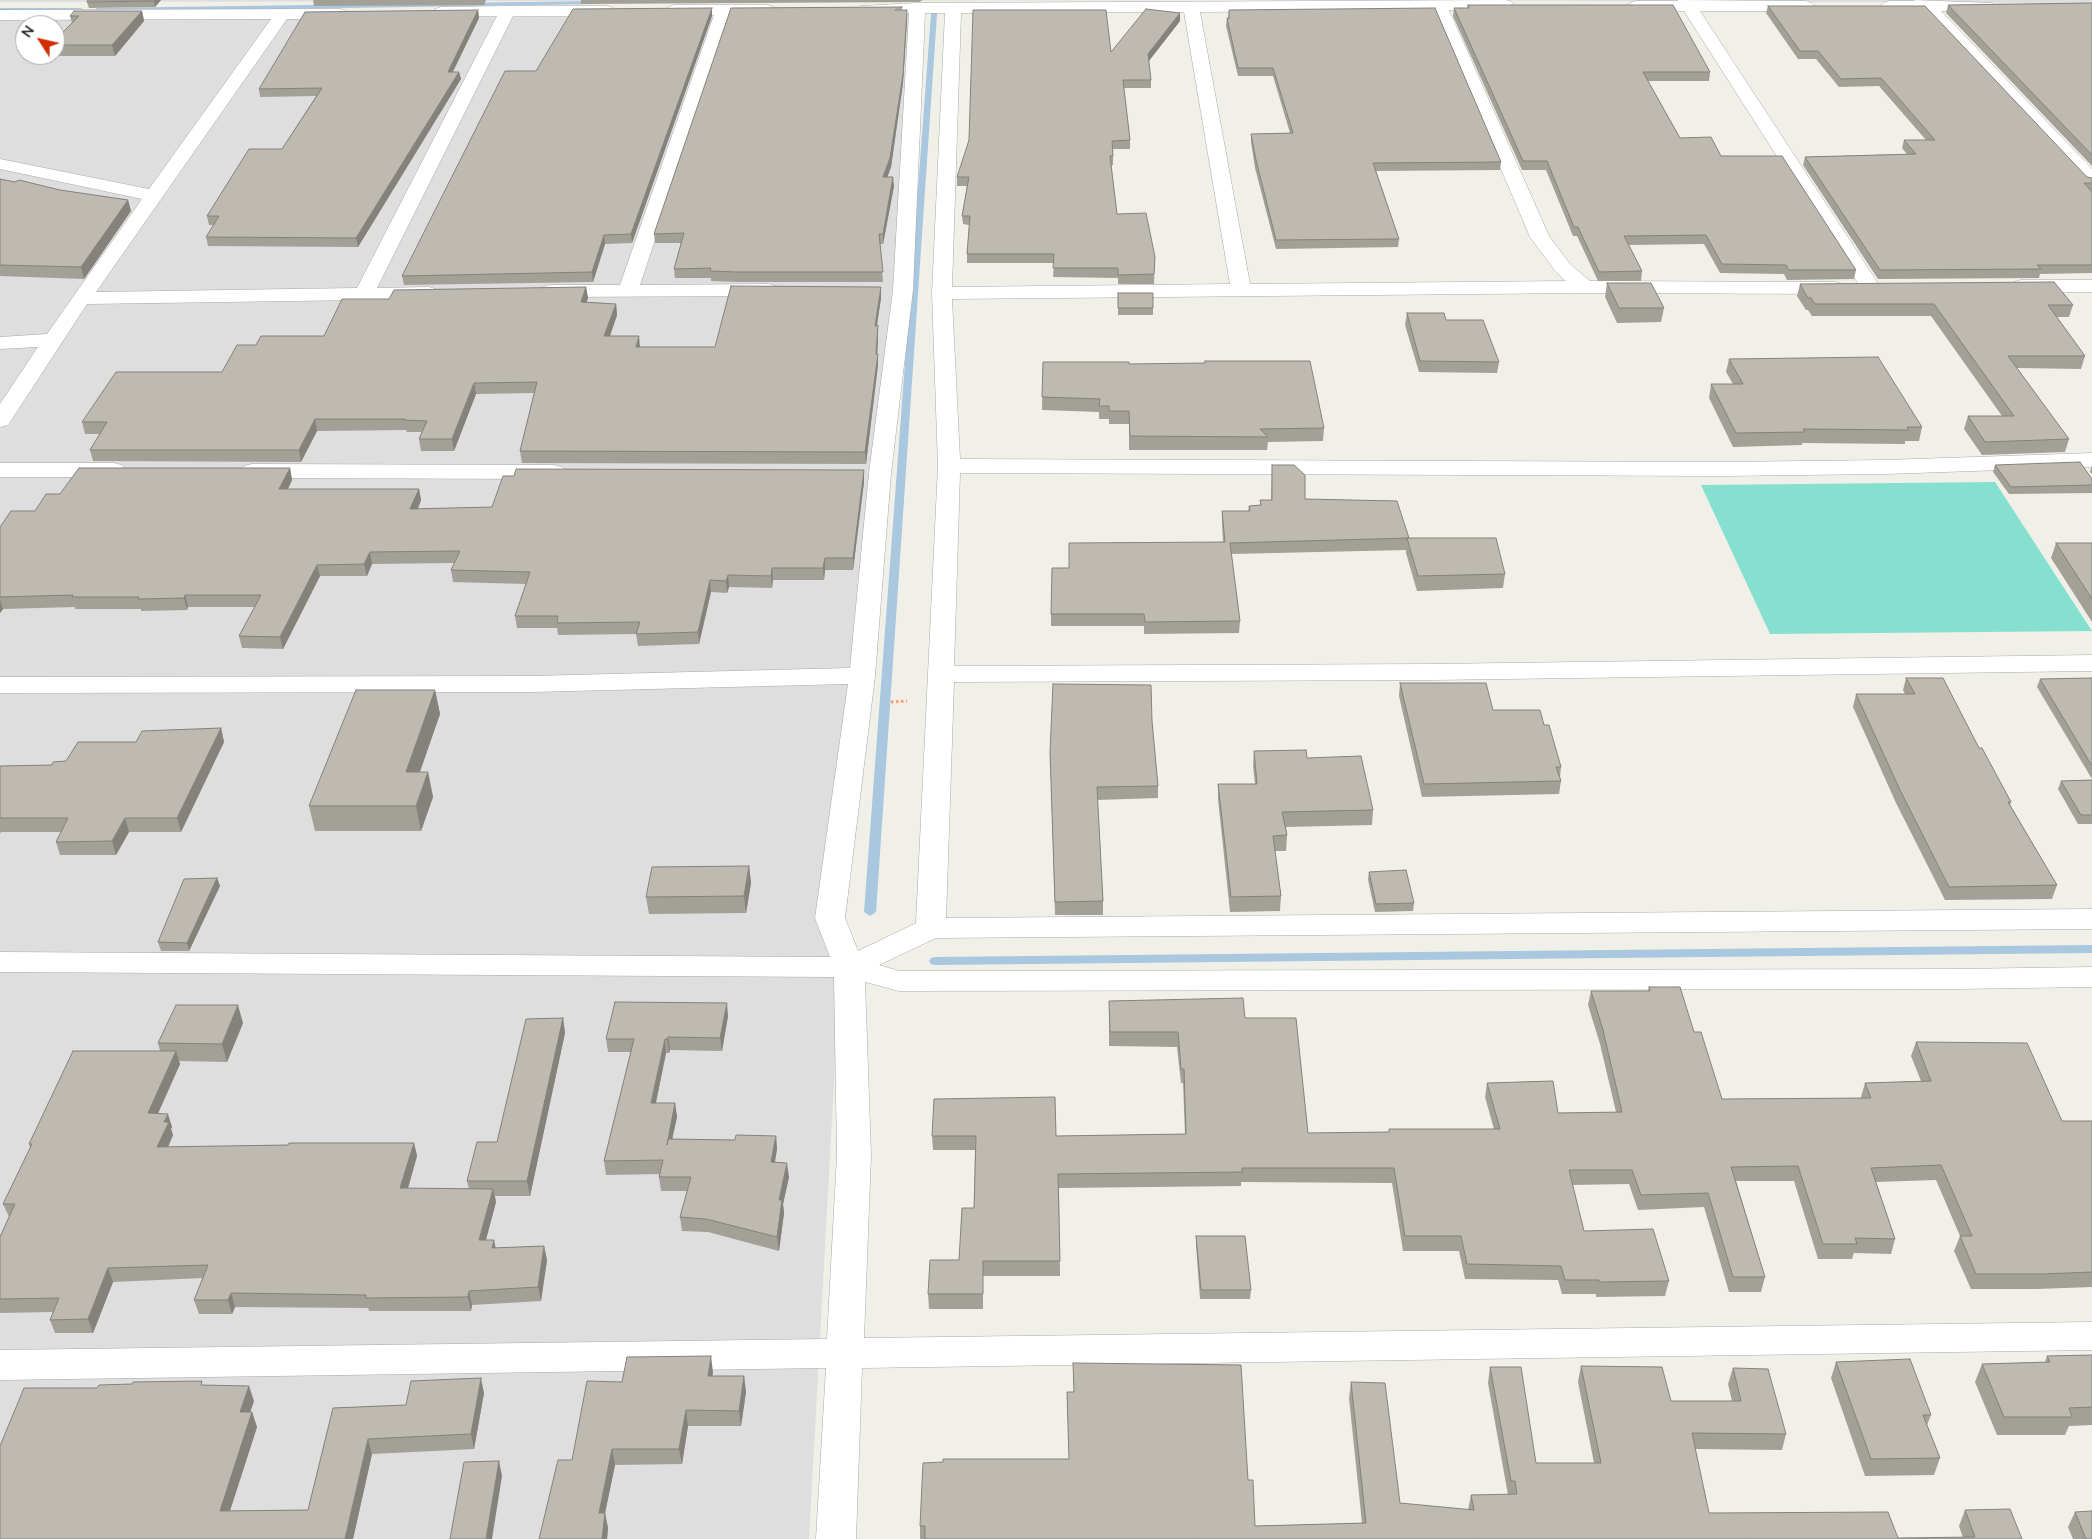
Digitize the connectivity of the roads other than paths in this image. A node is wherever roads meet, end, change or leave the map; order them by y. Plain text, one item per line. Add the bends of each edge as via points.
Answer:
1 (1414, 2) edge
2 (1687, 3) edge
3 (1925, 3) edge
4 (939, 4) edge
5 (1439, 5) junction
6 (1526, 5) edge
7 (2005, 5) edge
8 (1191, 6) junction
9 (1622, 6) edge
10 (1819, 6) edge
11 (1879, 6) edge
12 (849, 9) edge
13 (656, 10) edge
14 (724, 10) junction
15 (782, 10) edge
16 (627, 11) edge
17 (430, 12) edge
18 (508, 12) junction
19 (283, 14) junction
20 (352, 14) edge
21 (0, 15) edge
22 (0, 164) edge
23 (2092, 180) edge
24 (154, 196) junction
25 (2006, 286) edge
26 (2092, 286) edge
27 (1585, 288) junction
28 (628, 289) junction
29 (785, 290) edge
30 (530, 291) edge
31 (1241, 291) junction
32 (452, 292) edge
33 (942, 293) junction
34 (364, 294) junction
35 (81, 298) junction
36 (53, 340) junction
37 (0, 343) edge
38 (0, 420) edge
39 (2092, 460) edge
40 (949, 466) junction
41 (0, 470) edge
42 (138, 470) edge
43 (228, 471) edge
44 (574, 472) edge
45 (2092, 663) edge
46 (942, 674) junction
47 (862, 676) junction
48 (0, 685) edge
49 (2092, 919) edge
50 (931, 928) junction
51 (0, 962) edge
52 (849, 967) junction
53 (2092, 977) edge
54 (2092, 1336) edge
55 (846, 1354) junction
56 (0, 1365) edge
57 (836, 1539) edge

1 - 5 street
1 - 8 street
2 - 9 street
2 - 10 street
2 - 27 street via 1880,288
3 - 7 street
3 - 11 street
3 - 23 street
4 - 8 street
4 - 12 street
4 - 33 street
4 - 47 street via 893,290 870,473
5 - 6 street
5 - 27 street via 1540,237 1563,268
8 - 31 street
13 - 14 street
14 - 15 street
14 - 28 street
16 - 18 street
17 - 18 street
18 - 34 street
19 - 20 street
19 - 21 street
19 - 24 street
22 - 24 street
24 - 35 street
25 - 26 street
27 - 31 street
28 - 29 street
28 - 30 street
31 - 33 street
32 - 34 street
33 - 40 street
34 - 35 street
35 - 36 street
36 - 37 street
36 - 38 street
39 - 40 street via 1722,469
40 - 46 street
41 - 42 street
43 - 44 street
45 - 46 street via 1432,672
46 - 50 street
47 - 48 street via 522,684
47 - 52 street via 830,918
49 - 50 street
50 - 52 street
51 - 52 street
52 - 53 street via 900,980
52 - 55 street via 854,1155
54 - 55 street
55 - 56 street
55 - 57 street

